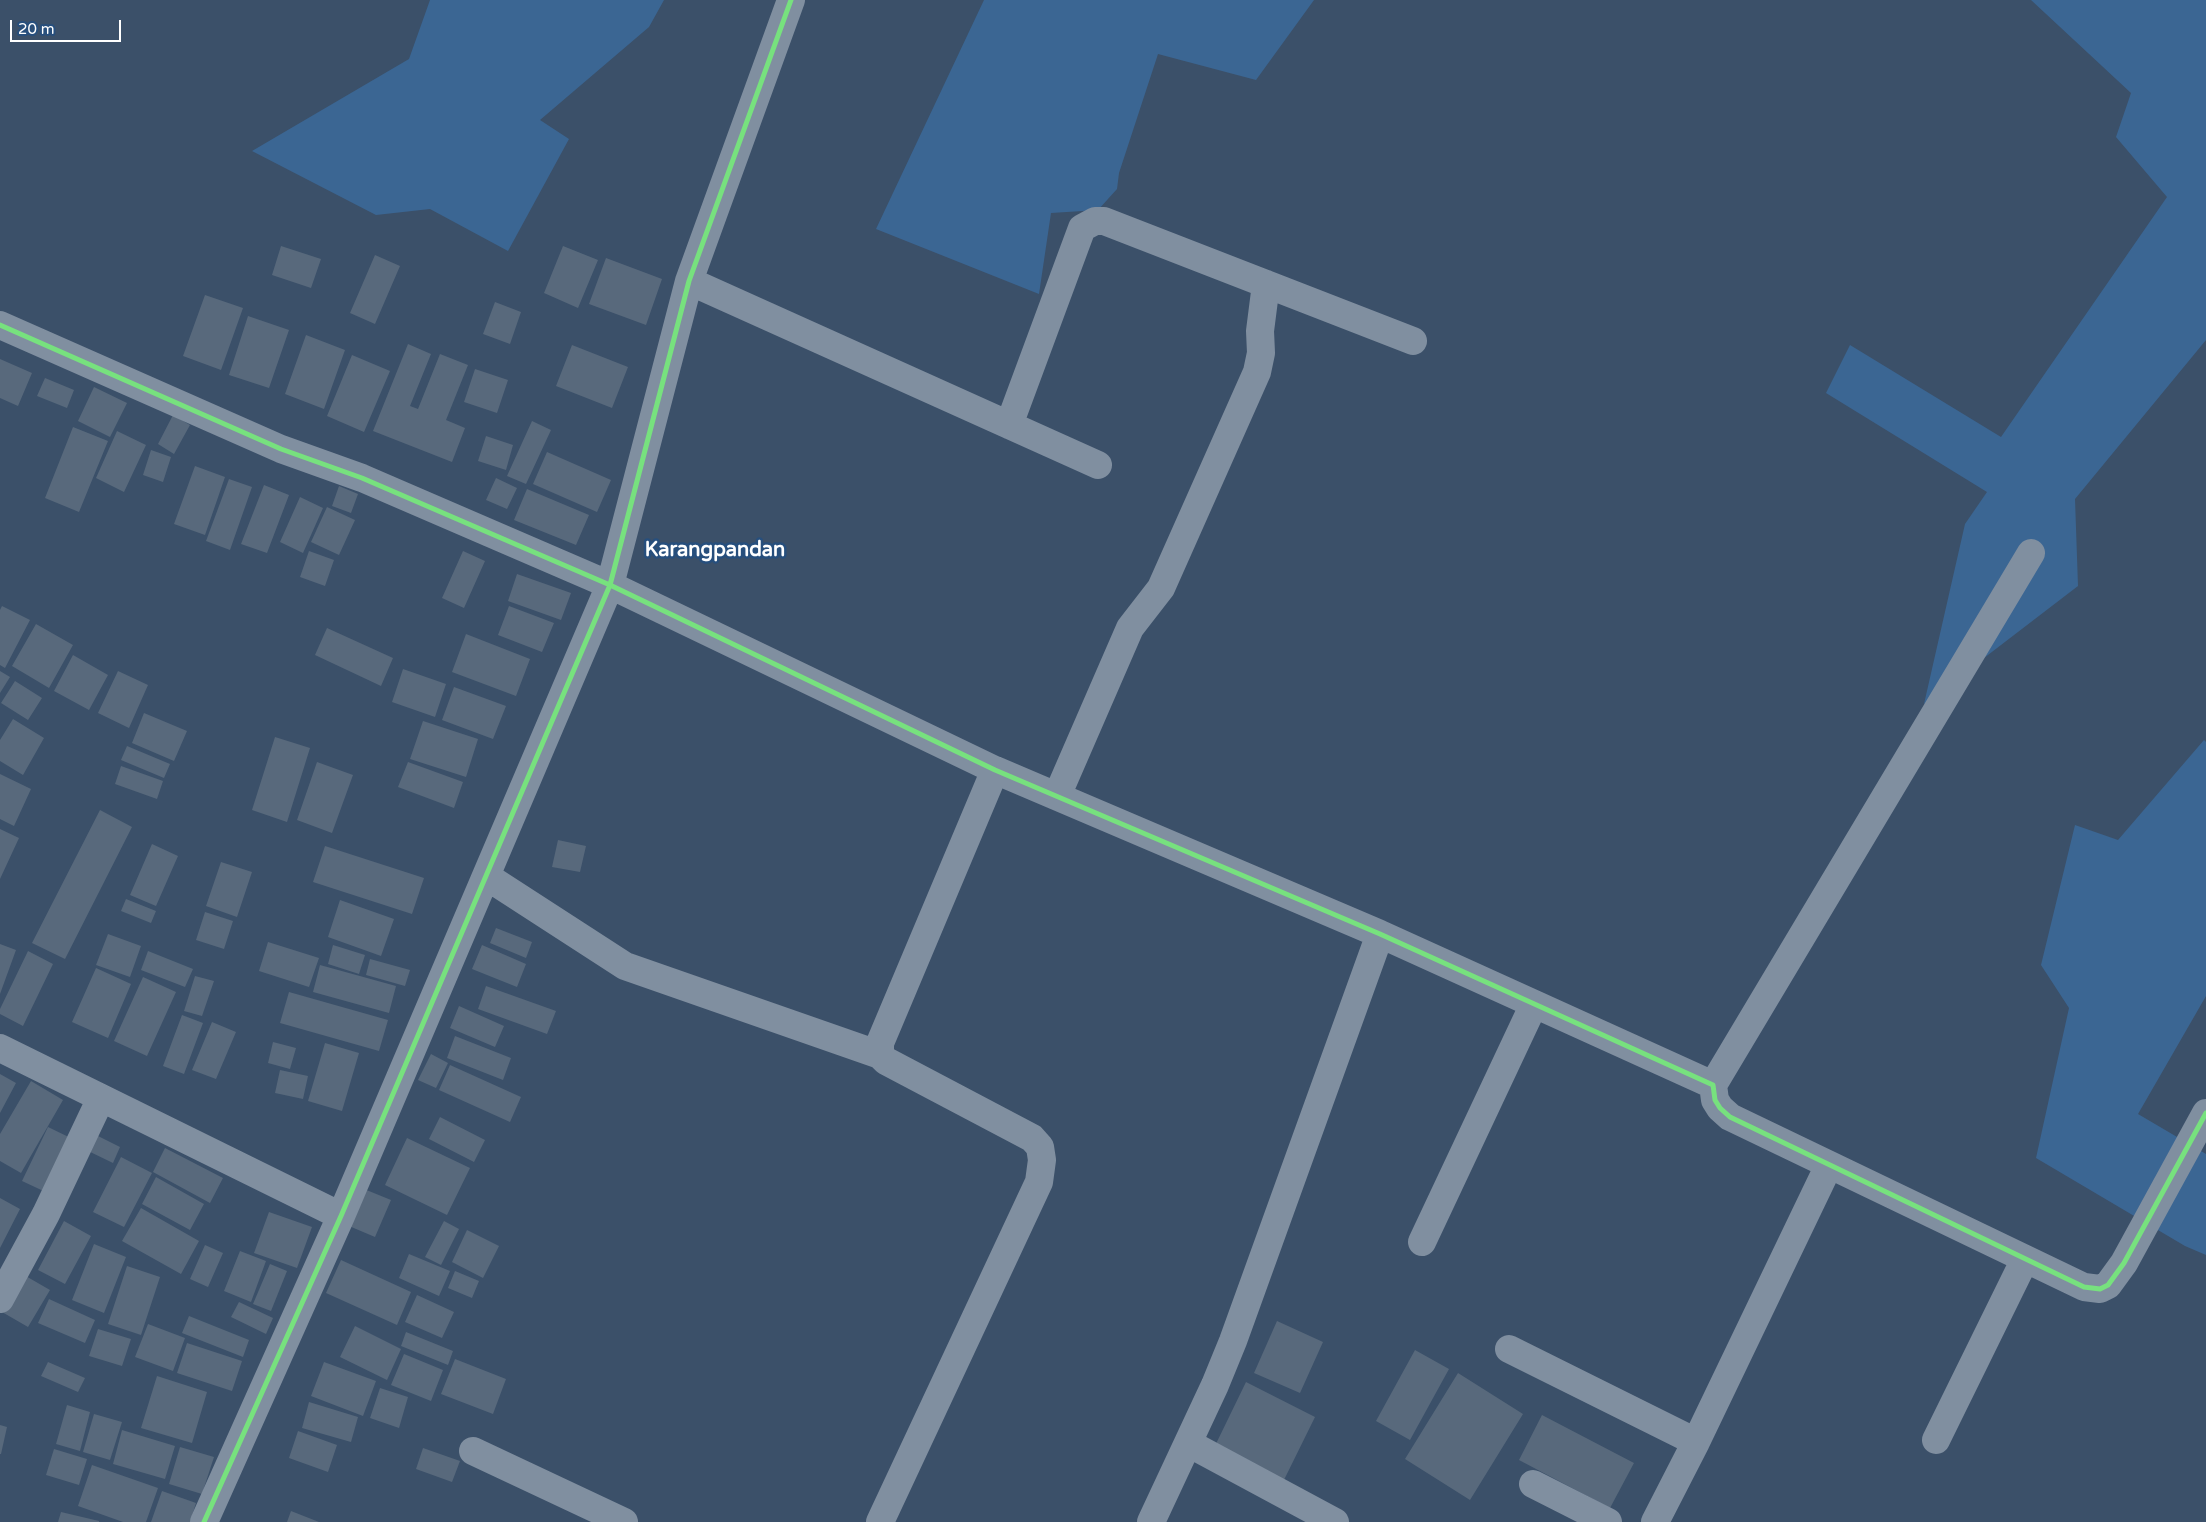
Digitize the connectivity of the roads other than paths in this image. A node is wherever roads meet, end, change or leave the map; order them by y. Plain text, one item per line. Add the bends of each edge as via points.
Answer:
1 (792, 0) edge
2 (689, 281) junction
3 (1266, 284) junction
4 (0, 325) edge
5 (1413, 341) dead end
6 (1009, 425) junction
7 (1098, 465) dead end
8 (2031, 553) dead end
9 (610, 585) junction
10 (995, 770) junction
11 (1057, 796) junction
12 (486, 876) junction
13 (1380, 934) junction
14 (1534, 1004) junction
15 (0, 1048) edge
16 (880, 1055) junction
17 (1713, 1085) junction
18 (102, 1098) junction
19 (2206, 1113) edge
20 (1829, 1165) junction
21 (341, 1216) junction
22 (1422, 1242) dead end
23 (2025, 1258) junction
24 (0, 1299) edge
25 (1509, 1349) dead end
26 (1936, 1440) dead end
27 (1696, 1442) junction
28 (1188, 1443) junction
29 (473, 1451) dead end
30 (1533, 1484) dead end
31 (204, 1522) edge
32 (624, 1522) edge
33 (880, 1522) edge
34 (1151, 1522) edge
35 (1335, 1522) edge
36 (1608, 1522) edge
37 (1655, 1522) edge

1 - 2 street
2 - 6 street
2 - 9 street
3 - 5 street
3 - 6 street via 1104,221 1087,225 1082,228
3 - 11 street via 1257,372 1161,588 1130,628
4 - 9 street via 272,445 362,478
6 - 7 street
8 - 17 street
9 - 10 street
9 - 12 street
10 - 11 street
10 - 16 street via 880,1043
11 - 13 street
12 - 16 street via 625,966
12 - 21 street
13 - 14 street
13 - 28 street via 1233,1341
14 - 17 street
14 - 22 street
15 - 18 street
16 - 33 street via 1032,1138 1040,1147 1042,1160 1039,1182
17 - 20 street via 1715,1100 1730,1117
18 - 21 street
18 - 24 street via 46,1214
19 - 23 street via 2124,1263 2108,1285 2100,1289 2084,1287
20 - 23 street
20 - 27 street
21 - 31 street
23 - 26 street
25 - 27 street
27 - 37 street
28 - 34 street
28 - 35 street
29 - 32 street
30 - 36 street

